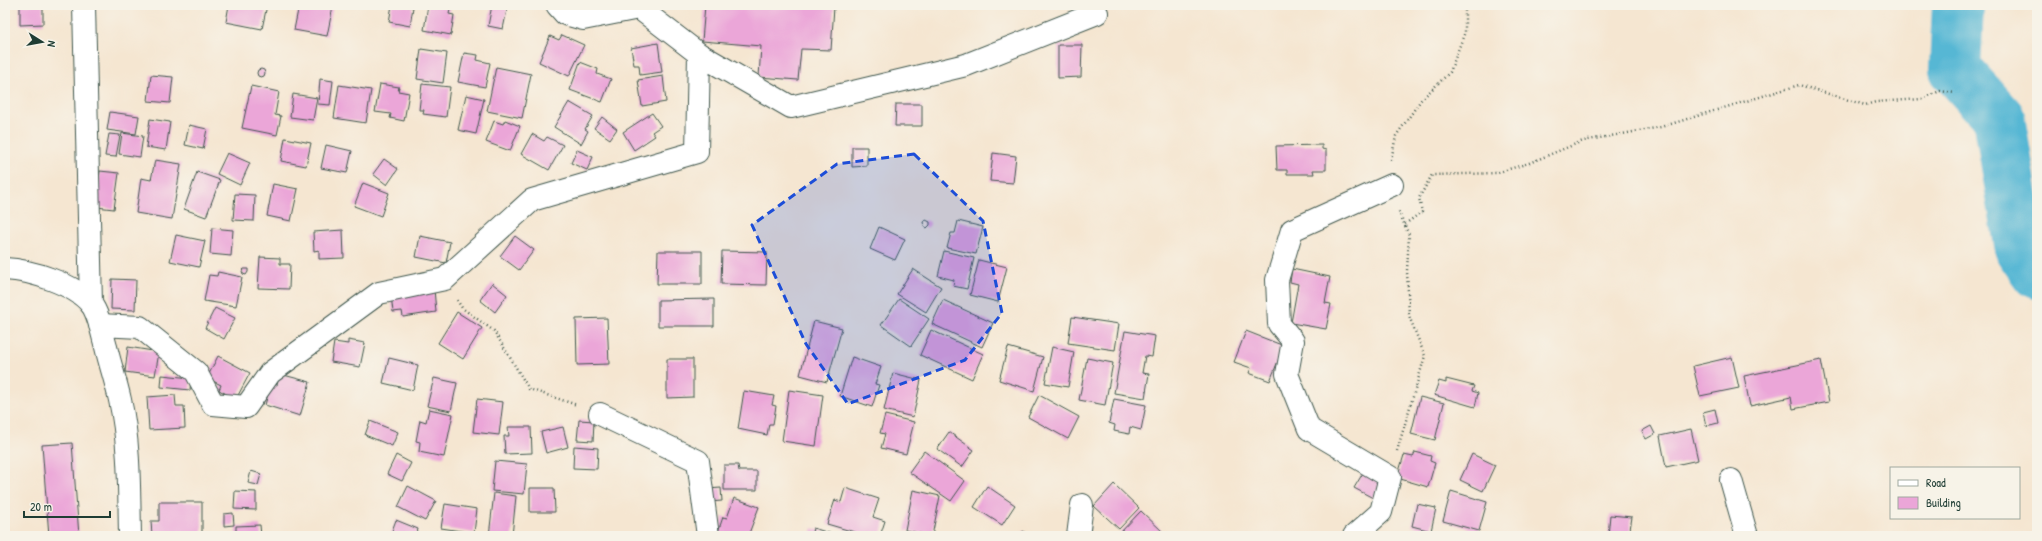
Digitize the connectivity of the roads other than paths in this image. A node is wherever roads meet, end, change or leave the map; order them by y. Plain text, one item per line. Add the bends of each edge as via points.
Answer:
1 (84, 5) edge
2 (557, 5) edge
3 (639, 7) edge
4 (1097, 13) dead end
5 (699, 54) junction
6 (1392, 185) road end
7 (5, 269) edge
8 (91, 304) junction
9 (100, 325) junction
10 (600, 414) road end
11 (1731, 480) dead end
12 (1082, 505) dead end
13 (130, 536) edge
14 (708, 536) edge
15 (1078, 536) edge
16 (1354, 536) edge
17 (1746, 536) edge

1 - 8 street
2 - 3 street via 565,14 583,19
3 - 5 street
4 - 5 street via 966,65 791,107
5 - 9 street via 697,152 532,200 445,279 379,293 270,374 246,407 213,404 196,372 140,327
6 - 16 street via 1292,230 1277,280 1279,324 1293,341 1287,374 1309,429 1390,477 1381,512
7 - 8 street via 54,280 75,291
8 - 9 street
9 - 13 street via 120,400 128,459
10 - 14 street via 698,460
11 - 17 street
12 - 15 street

